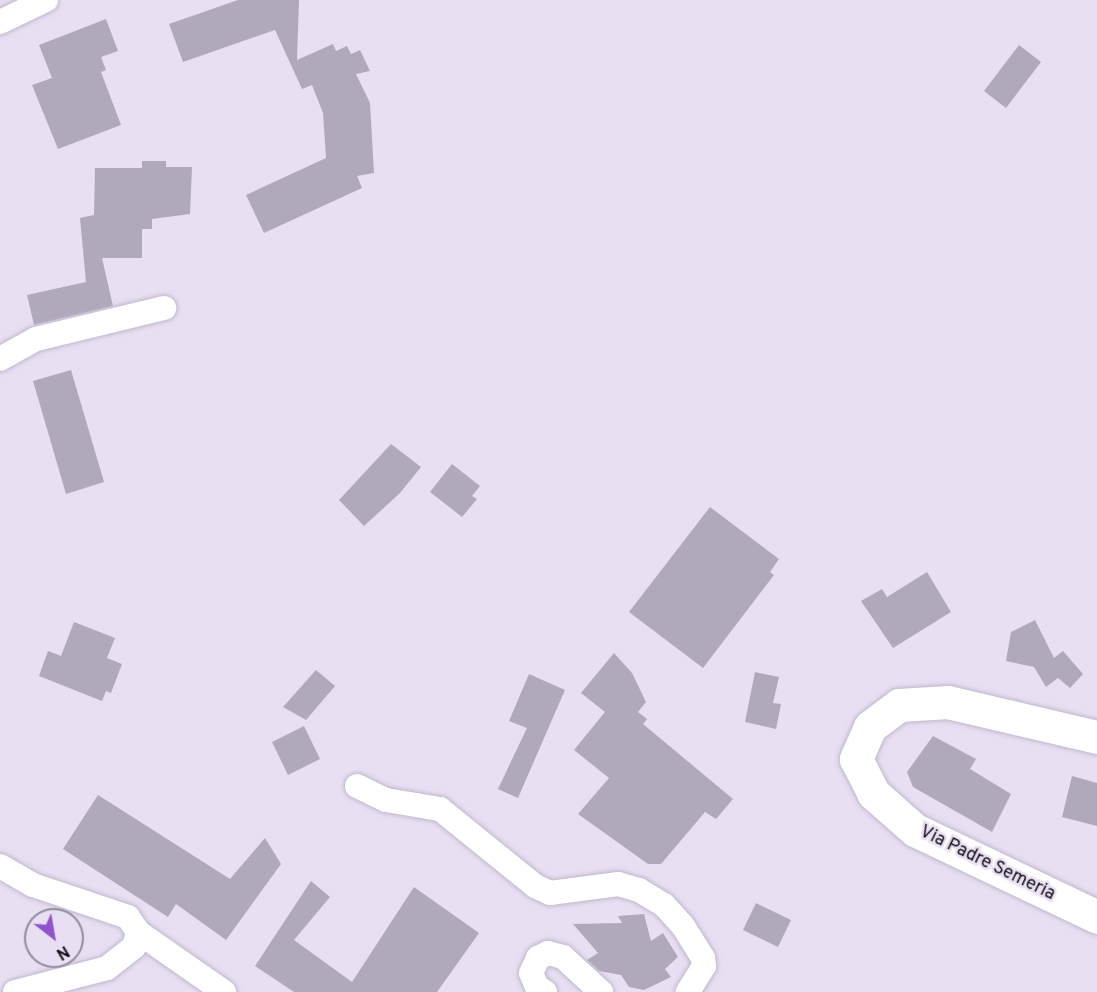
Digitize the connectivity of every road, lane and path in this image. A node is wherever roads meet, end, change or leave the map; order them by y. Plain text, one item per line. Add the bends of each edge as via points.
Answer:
1 (46, 0) edge
2 (0, 22) edge
3 (164, 308) dead end
4 (0, 358) edge
5 (1097, 737) edge
6 (357, 786) dead end
7 (0, 866) edge
8 (1097, 917) edge
9 (138, 932) junction
10 (15, 992) edge
11 (224, 992) edge
12 (545, 992) edge
13 (601, 992) edge
14 (688, 992) edge

1 - 2 street
3 - 4 street via 36,339
5 - 8 main road, Via Padre Semeria via 948,702 899,705 870,727 856,759 873,793 915,830
6 - 14 street via 386,800 440,809 535,886 550,893 618,885 639,890 664,905 703,958 704,966
7 - 9 street via 42,889 128,916
9 - 10 street via 134,947 107,968
9 - 11 street
12 - 13 street via 537,987 531,973 538,958 548,953 563,957

